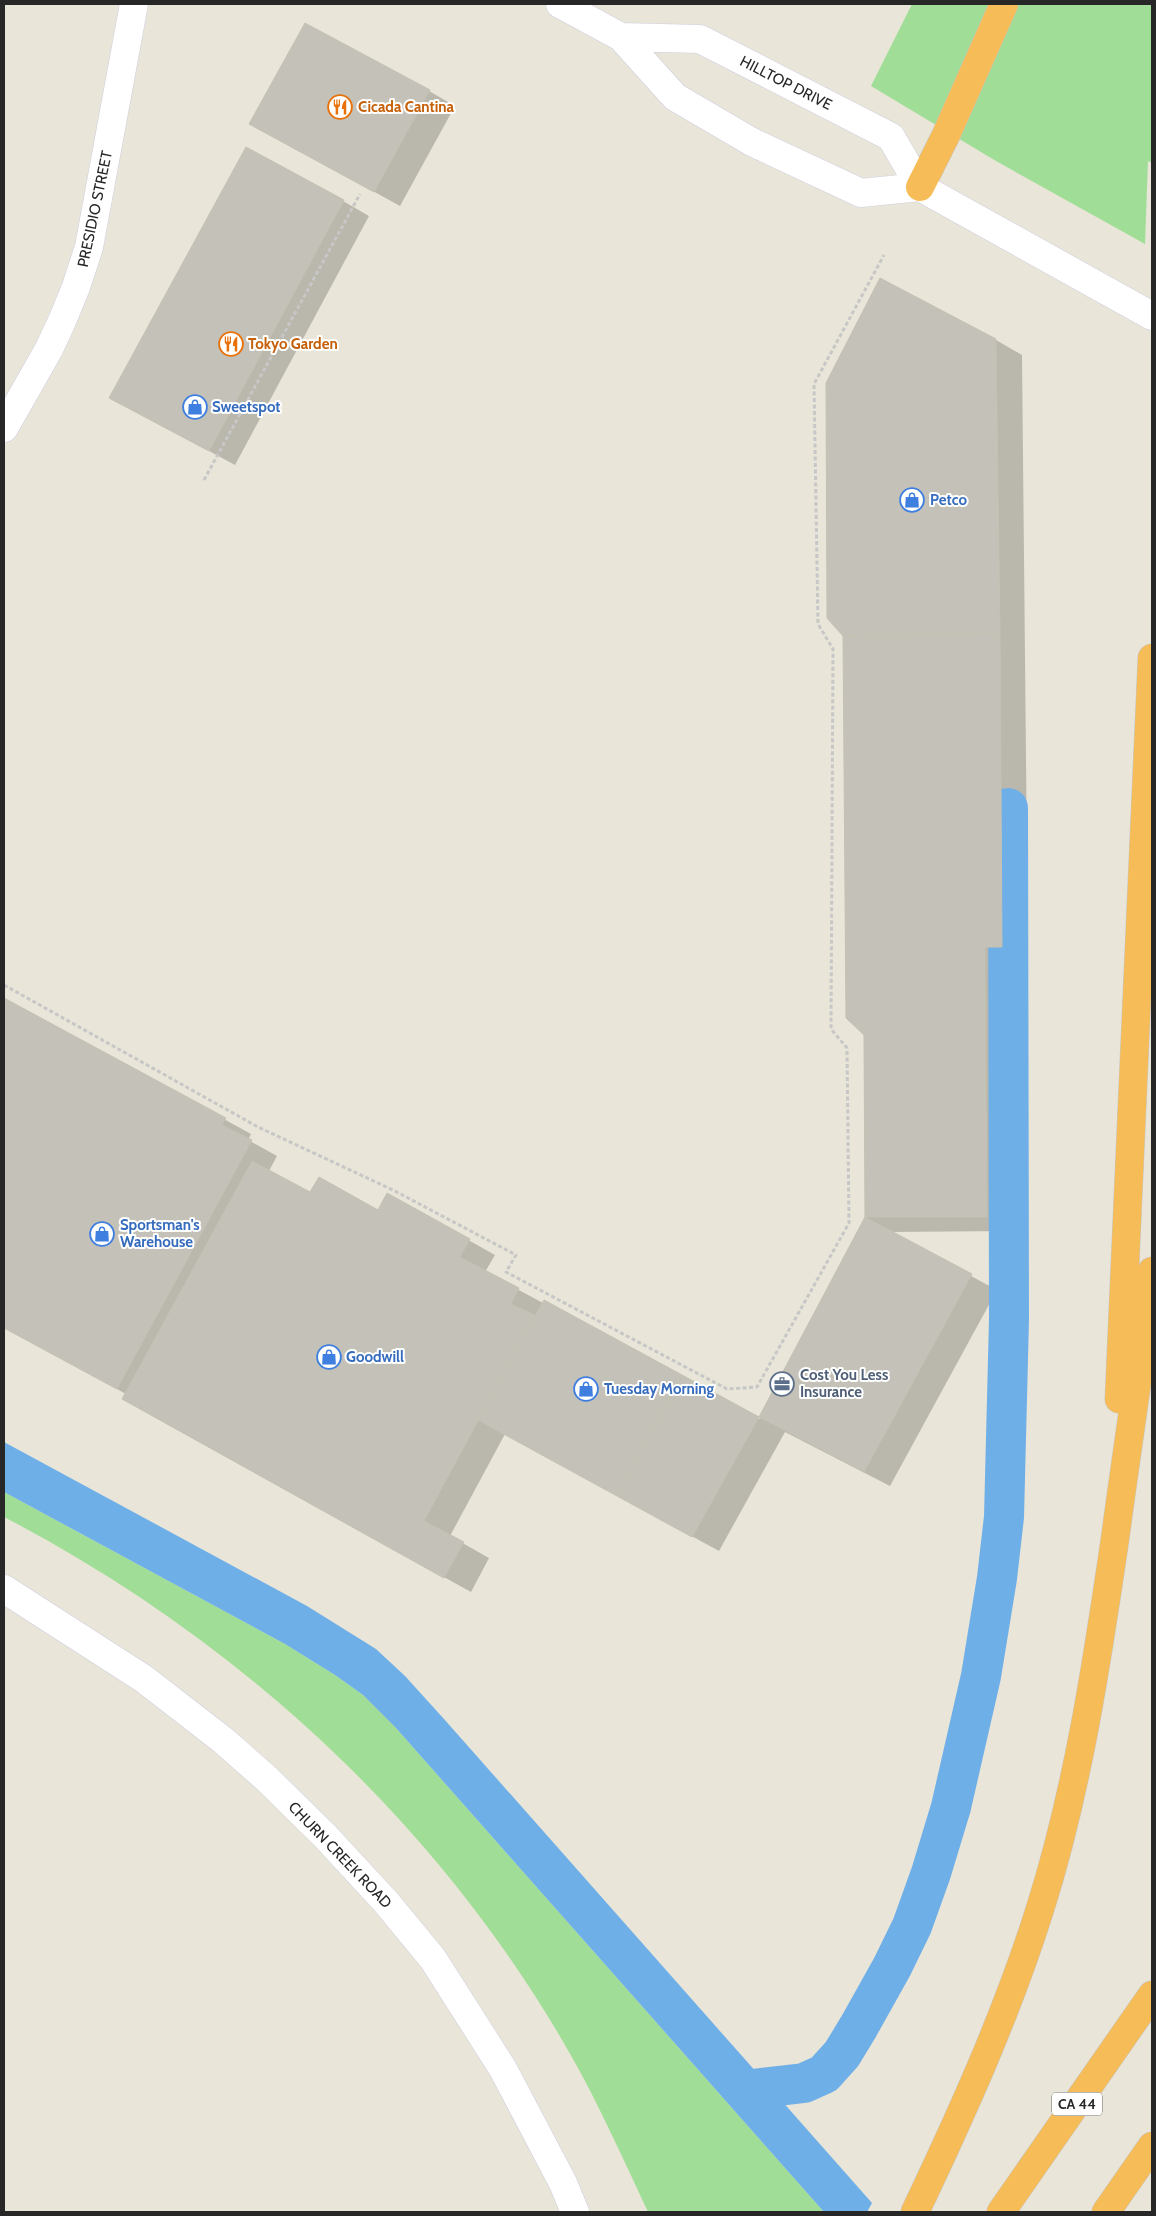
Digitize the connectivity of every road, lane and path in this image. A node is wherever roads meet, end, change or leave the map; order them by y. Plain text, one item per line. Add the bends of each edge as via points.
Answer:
1 (134, 4) edge
2 (560, 4) edge
3 (1004, 4) edge
4 (621, 37) junction
5 (920, 187) junction
6 (360, 194) dead end
7 (884, 255) dead end
8 (1152, 316) edge
9 (4, 428) edge
10 (204, 480) dead end
11 (1152, 658) edge
12 (4, 985) edge
13 (1152, 1271) edge
14 (1113, 1552) junction
15 (4, 1589) edge
16 (1152, 1995) edge
17 (1152, 2146) edge
18 (575, 2212) edge
19 (915, 2212) edge
20 (1001, 2212) edge
21 (1106, 2212) edge

1 - 9 main road, PRESIDIO STREET via 90,247 49,349
2 - 4 main road, HILLTOP DRIVE
3 - 5 highway
4 - 5 main road, HILLTOP DRIVE via 676,97 752,142 861,193
4 - 5 main road, HILLTOP DRIVE via 700,39 788,83 891,137
5 - 8 main road
6 - 10 path
7 - 12 path via 814,384 818,624 832,649 831,1029 847,1048 849,1224 757,1387 727,1389 506,1272 516,1255 393,1190 258,1127
11 - 14 highway
13 - 14 highway
14 - 19 highway via 1087,1715 1041,1907 973,2089
15 - 18 main road, CHURN CREEK ROAD via 144,1679 224,1741 267,1779 386,1902 433,1959 503,2069
16 - 20 highway, CA 44
17 - 21 highway

